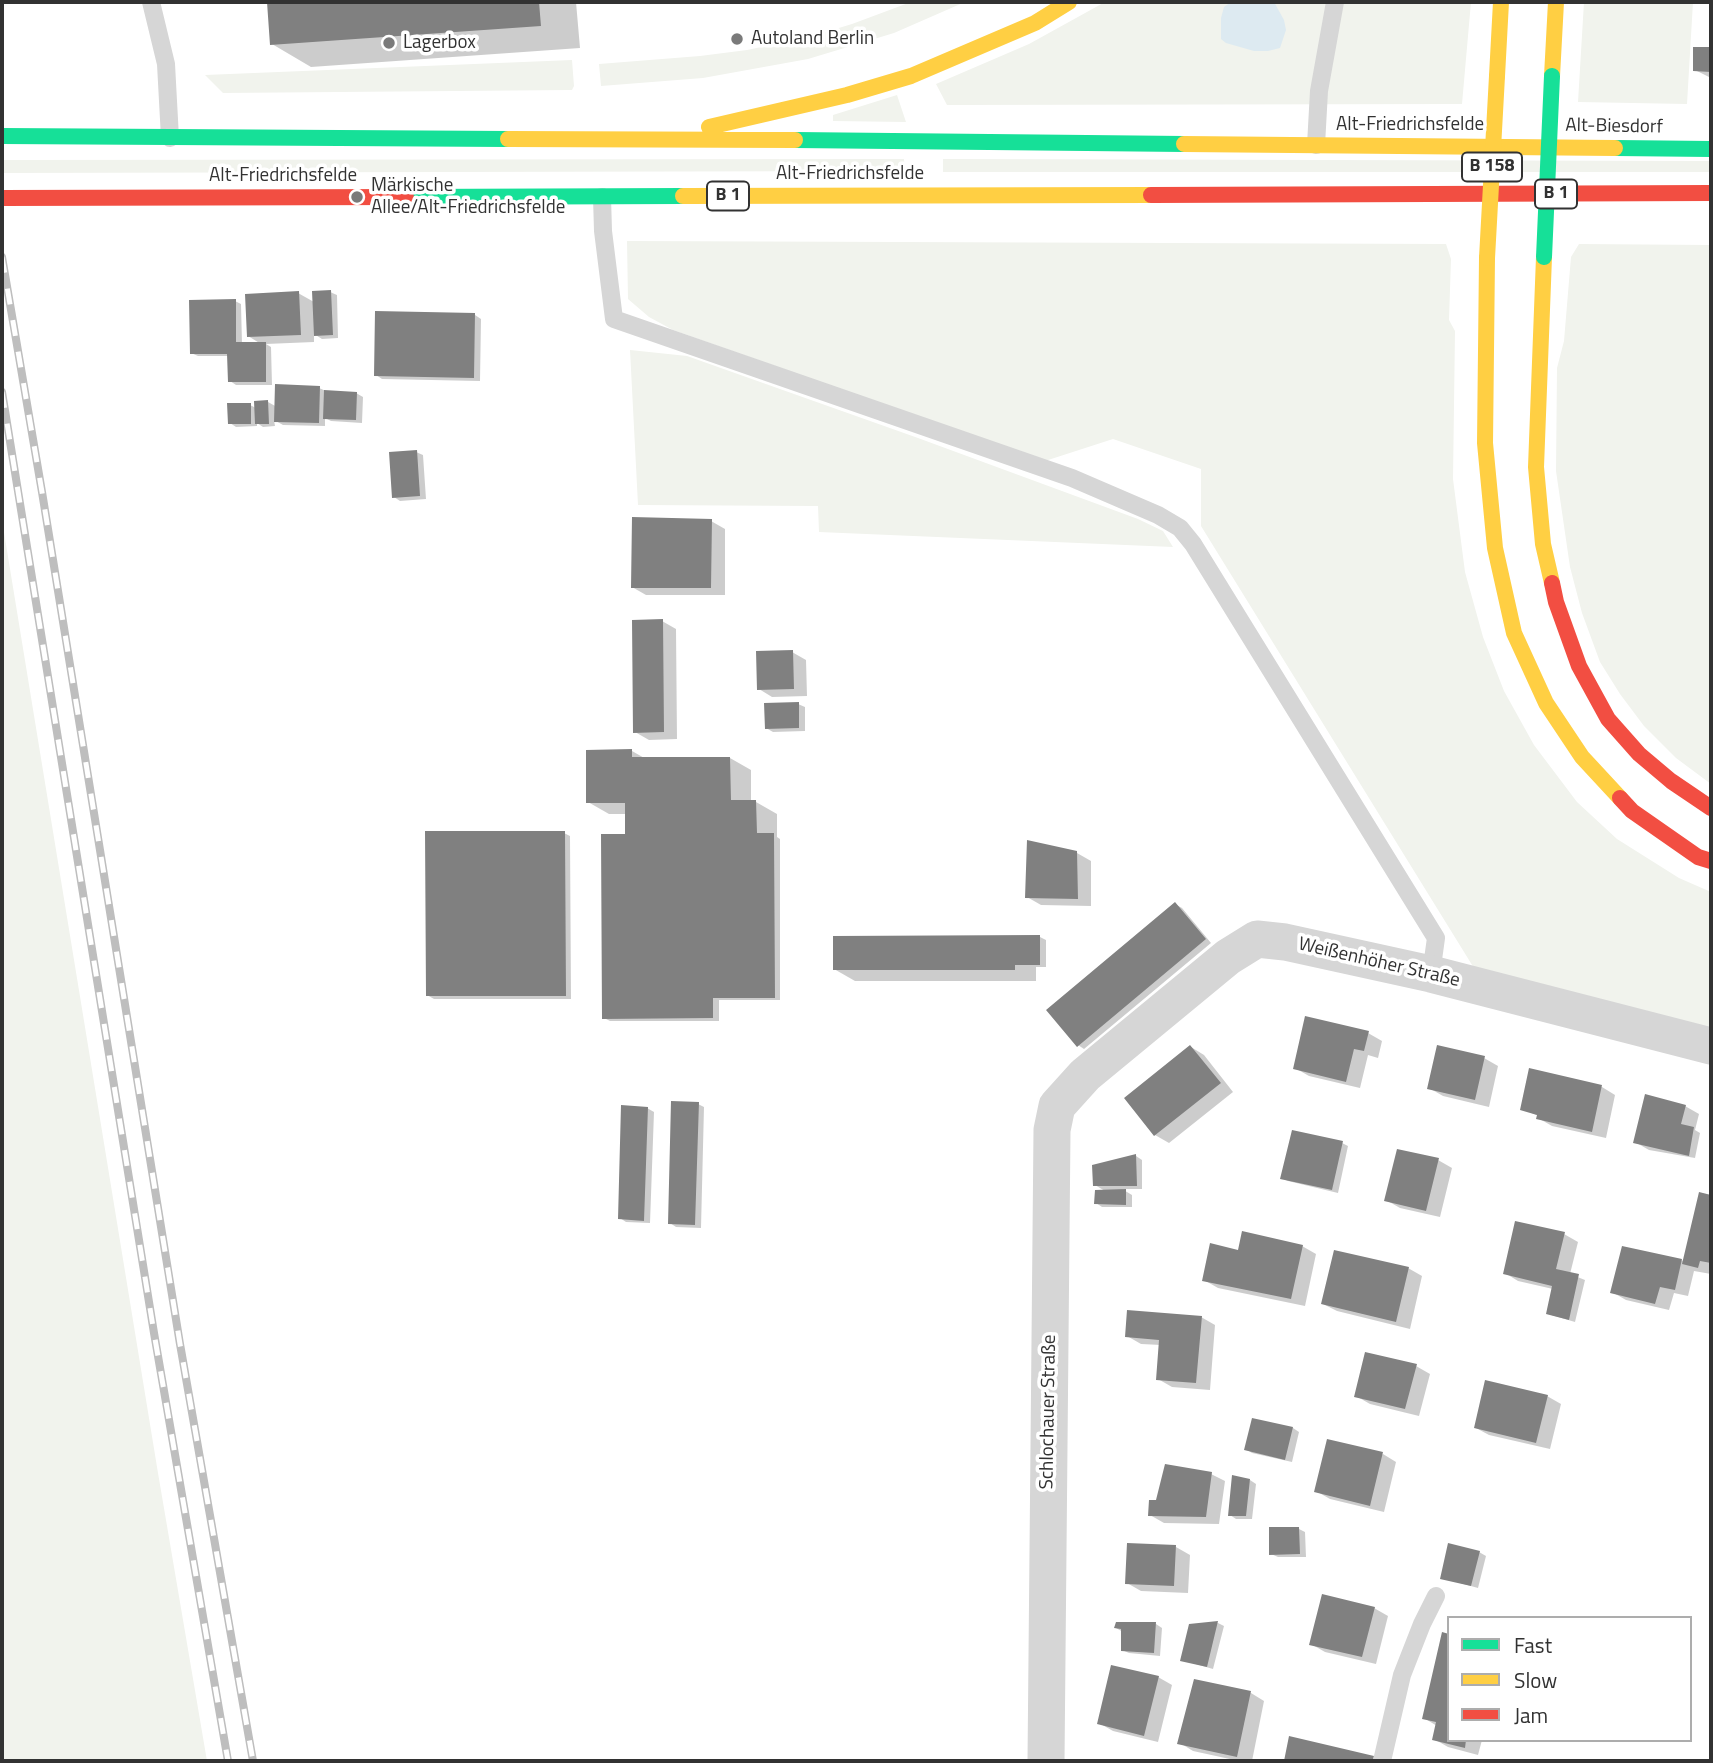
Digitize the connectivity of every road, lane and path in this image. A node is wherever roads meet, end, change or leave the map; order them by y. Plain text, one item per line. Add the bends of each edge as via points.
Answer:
1 (152, 2) edge
2 (1069, 2) edge
3 (1335, 2) edge
4 (1502, 2) edge
5 (1556, 2) edge
6 (2, 136) edge
7 (170, 138) junction
8 (648, 141) junction
9 (1316, 145) junction
10 (1517, 147) joint
11 (1711, 149) edge
12 (1657, 192) junction
13 (1711, 192) edge
14 (603, 197) junction
15 (2, 198) edge
16 (1711, 204) edge
17 (1711, 808) edge
18 (1711, 861) edge
19 (1430, 974) junction
20 (1711, 1046) edge
21 (1085, 1075) joint
22 (1436, 1596) dead end
23 (1046, 1761) edge
24 (1382, 1761) edge

1 - 7 lane via 167,72
2 - 8 main road via 1035,23 911,76
3 - 9 lane via 1319,91
4 - 18 main road, B 158, bridge via 1488,258 1485,443 1495,548 1514,633 1546,703 1581,757 1632,811
5 - 17 main road, B 158, bridge via 1536,467 1543,544 1556,603 1579,666 1608,719 1639,754
6 - 7 main road, Alt-Friedrichsfelde
7 - 8 main road, Alt-Friedrichsfelde
8 - 9 main road, Alt-Friedrichsfelde
9 - 10 main road, Alt-Friedrichsfelde
10 - 11 main road, Alt-Biesdorf
12 - 13 main road, B 1
12 - 14 main road, Alt-Friedrichsfelde / B 1
12 - 16 main road
14 - 15 main road, Alt-Friedrichsfelde / B 1
14 - 19 lane via 614,319 1072,478 1180,528 1436,938
19 - 20 street, Weißenhöher Straße
19 - 21 street, Weißenhöher Straße via 1257,939 1228,957
21 - 23 street, Schlochauer Straße via 1056,1106 1052,1130
22 - 24 lane via 1402,1675

